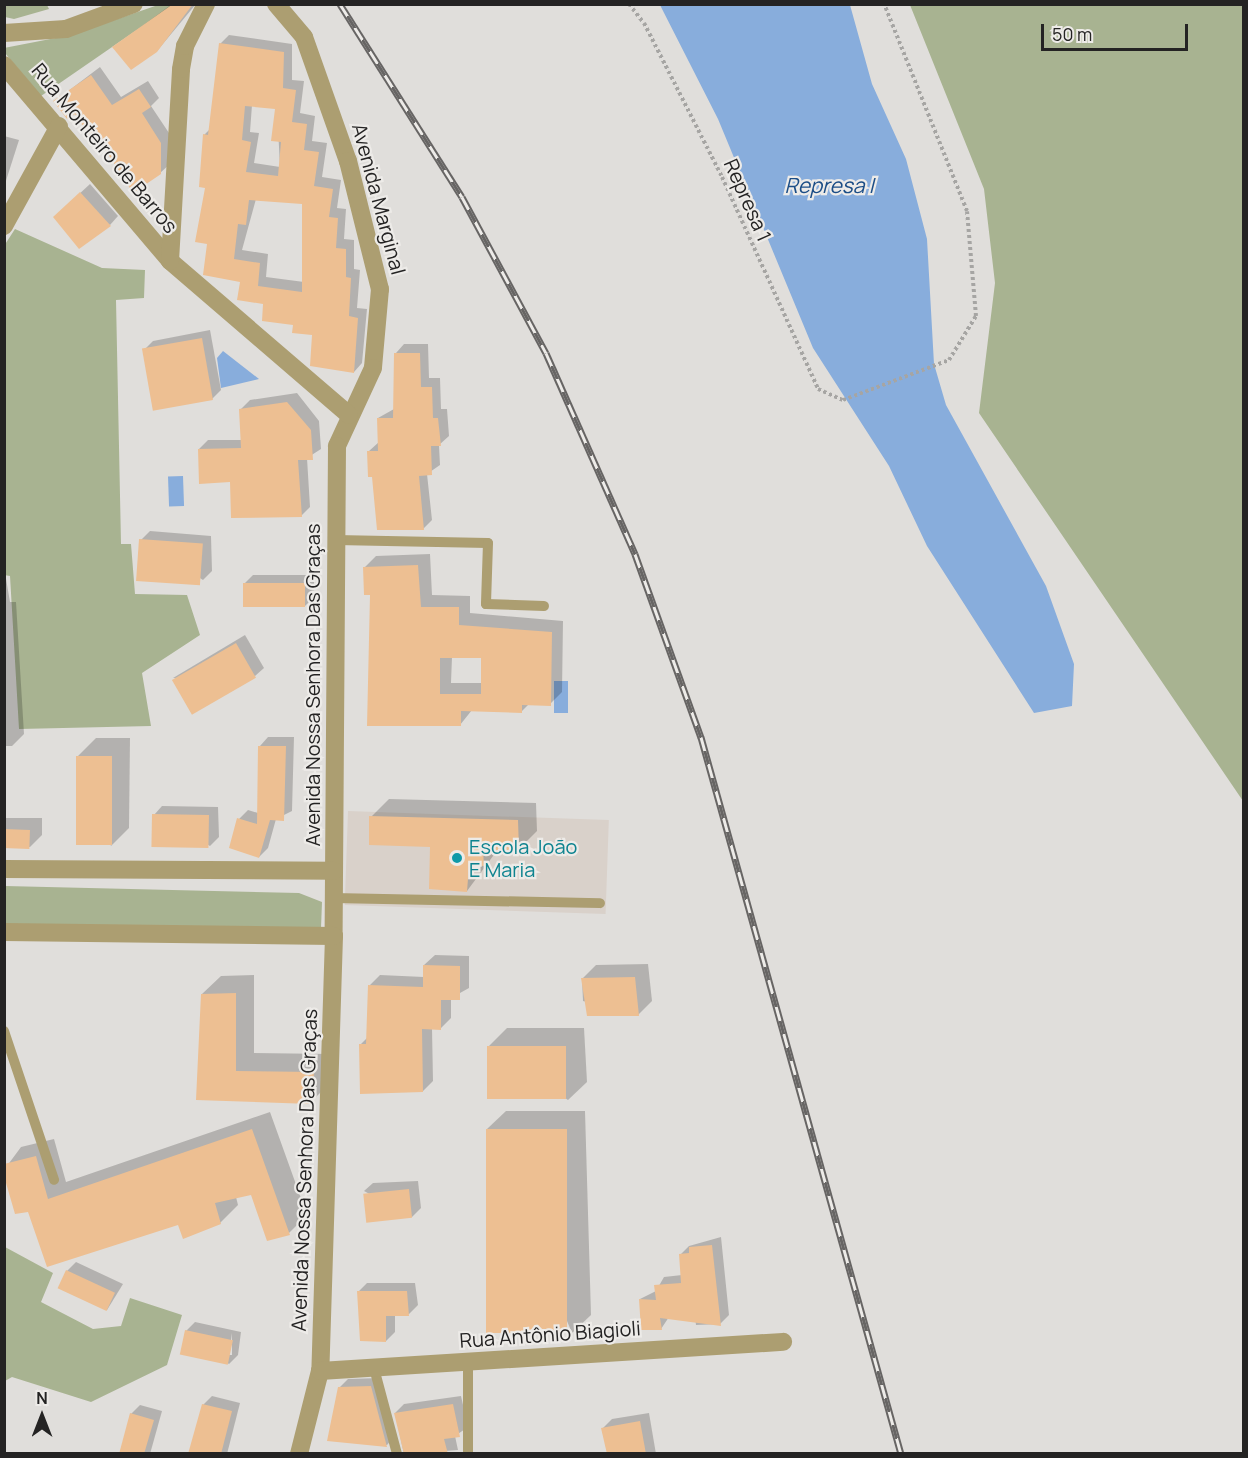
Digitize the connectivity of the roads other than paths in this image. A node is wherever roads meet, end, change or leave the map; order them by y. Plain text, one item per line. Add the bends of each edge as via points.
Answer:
1 (134, 4) edge
2 (206, 4) edge
3 (276, 4) edge
4 (4, 33) edge
5 (4, 65) edge
6 (59, 126) junction
7 (4, 226) edge
8 (170, 261) junction
9 (349, 415) junction
10 (336, 540) junction
11 (544, 606) dead end
12 (4, 869) edge
13 (334, 871) junction
14 (333, 898) junction
15 (600, 903) dead end
16 (4, 932) edge
17 (334, 936) junction
18 (4, 1031) edge
19 (54, 1180) dead end
20 (783, 1342) dead end
21 (468, 1362) junction
22 (374, 1368) junction
23 (320, 1371) junction
24 (299, 1454) edge
25 (397, 1454) edge
26 (468, 1454) edge

1 - 4 street via 66,29
2 - 8 street via 181,69
3 - 9 street, Avenida Marginal via 304,37 348,161 376,262 380,289 373,368
5 - 6 street, Rua Monteiro de Barros
6 - 7 street
6 - 8 street, Rua Monteiro de Barros
8 - 9 street
9 - 10 street, Avenida Nossa Senhora Das Graças via 337,446
10 - 11 lane via 488,543 486,604
10 - 13 street, Avenida Nossa Senhora Das Graças
12 - 13 street
13 - 14 street, Avenida Nossa Senhora Das Graças
14 - 15 lane
14 - 17 street, Avenida Nossa Senhora Das Graças
16 - 17 street
17 - 23 street, Avenida Nossa Senhora Das Graças
18 - 19 lane
20 - 21 street, Rua Antônio Biagioli
21 - 22 street, Rua Antônio Biagioli
21 - 26 lane
22 - 23 street, Rua Antônio Biagioli
22 - 25 lane
23 - 24 street, Avenida Nossa Senhora Das Graças

